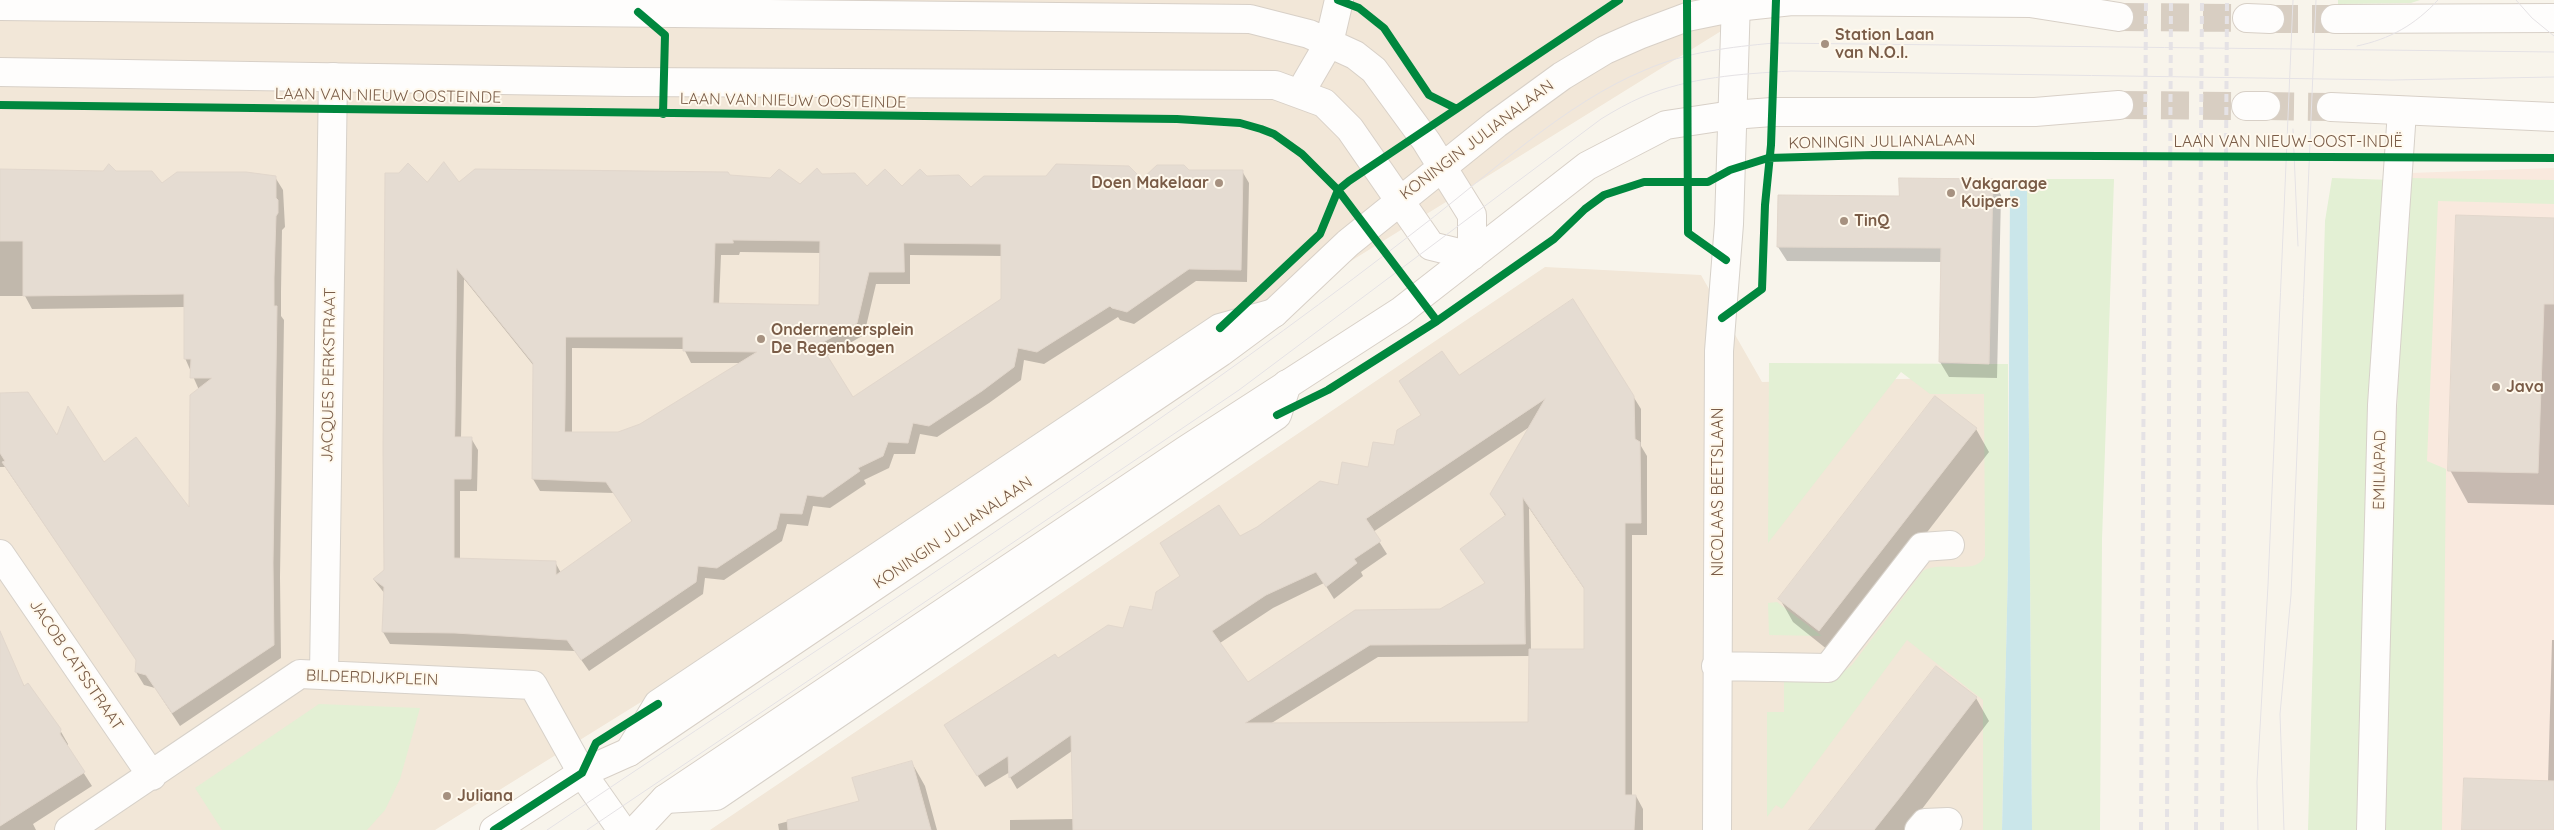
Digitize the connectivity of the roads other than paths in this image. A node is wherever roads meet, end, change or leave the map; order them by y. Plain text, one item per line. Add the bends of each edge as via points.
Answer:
1 (1339, 0) edge
2 (1736, 4) edge
3 (0, 6) edge
4 (638, 6) edge
5 (2514, 9) edge
6 (2119, 17) tunnel mouth
7 (2554, 18) edge
8 (2335, 19) tunnel mouth
9 (1329, 43) junction
10 (0, 72) edge
11 (333, 77) junction
12 (1300, 93) junction
13 (2120, 105) tunnel mouth
14 (2331, 107) tunnel mouth
15 (2402, 111) junction
16 (1732, 115) junction
17 (2554, 117) edge
18 (1442, 166) junction
19 (1399, 200) junction
20 (1472, 256) junction
21 (1950, 545) dead end
22 (0, 554) edge
23 (1716, 666) junction
24 (324, 674) junction
25 (582, 772) junction
26 (152, 776) junction
27 (1948, 822) dead end
28 (69, 830) edge
29 (494, 830) edge
30 (622, 830) edge
31 (636, 830) edge
32 (1717, 830) edge
33 (1919, 830) edge
34 (2371, 830) edge

1 - 9 main road
2 - 6 main road via 1792,0 2030,3
2 - 16 main road, NICOLAAS BEETSLAAN
2 - 18 main road, KONINGIN JULIANALAAN via 1688,18 1604,50 1562,76
3 - 4 main road
4 - 9 main road via 1250,19
5 - 7 main road
5 - 8 main road
9 - 12 main road
9 - 18 main road via 1355,55 1374,70
10 - 11 main road, LAAN VAN NIEUW OOSTEINDE
11 - 12 main road, LAAN VAN NIEUW OOSTEINDE via 627,82 1240,84 1276,86
11 - 24 main road, JACQUES PERKSTRAAT
12 - 19 main road, LAAN VAN NIEUW OOSTEINDE via 1324,103 1350,129
13 - 16 main road via 2035,112 1772,112
14 - 15 main road, LAAN VAN NIEUW-OOST-INDIË
15 - 17 main road, LAAN VAN NIEUW-OOST-INDIË
15 - 34 main road, EMILIAPAD via 2382,405
16 - 20 main road via 1666,125 1587,166
16 - 23 main road, NICOLAAS BEETSLAAN via 1729,224 1719,351
18 - 19 main road, KONINGIN JULIANALAAN
18 - 20 main road via 1472,215
19 - 20 main road, LAAN VAN NIEUW OOSTEINDE via 1432,246
19 - 25 main road, KONINGIN JULIANALAAN via 1275,312 629,752
20 - 31 main road via 1401,311 665,799
21 - 23 main road via 1922,547 1828,668
22 - 26 main road, JACOB CATSSTRAAT
23 - 32 main road, NICOLAAS BEETSLAAN
24 - 25 main road, BILDERDIJKPLEIN via 532,685
24 - 26 main road, BILDERDIJKPLEIN via 300,674
25 - 29 main road, KONINGIN JULIANALAAN
25 - 30 main road
26 - 28 main road, BILDERDIJKPLEIN
27 - 33 main road via 1925,823

